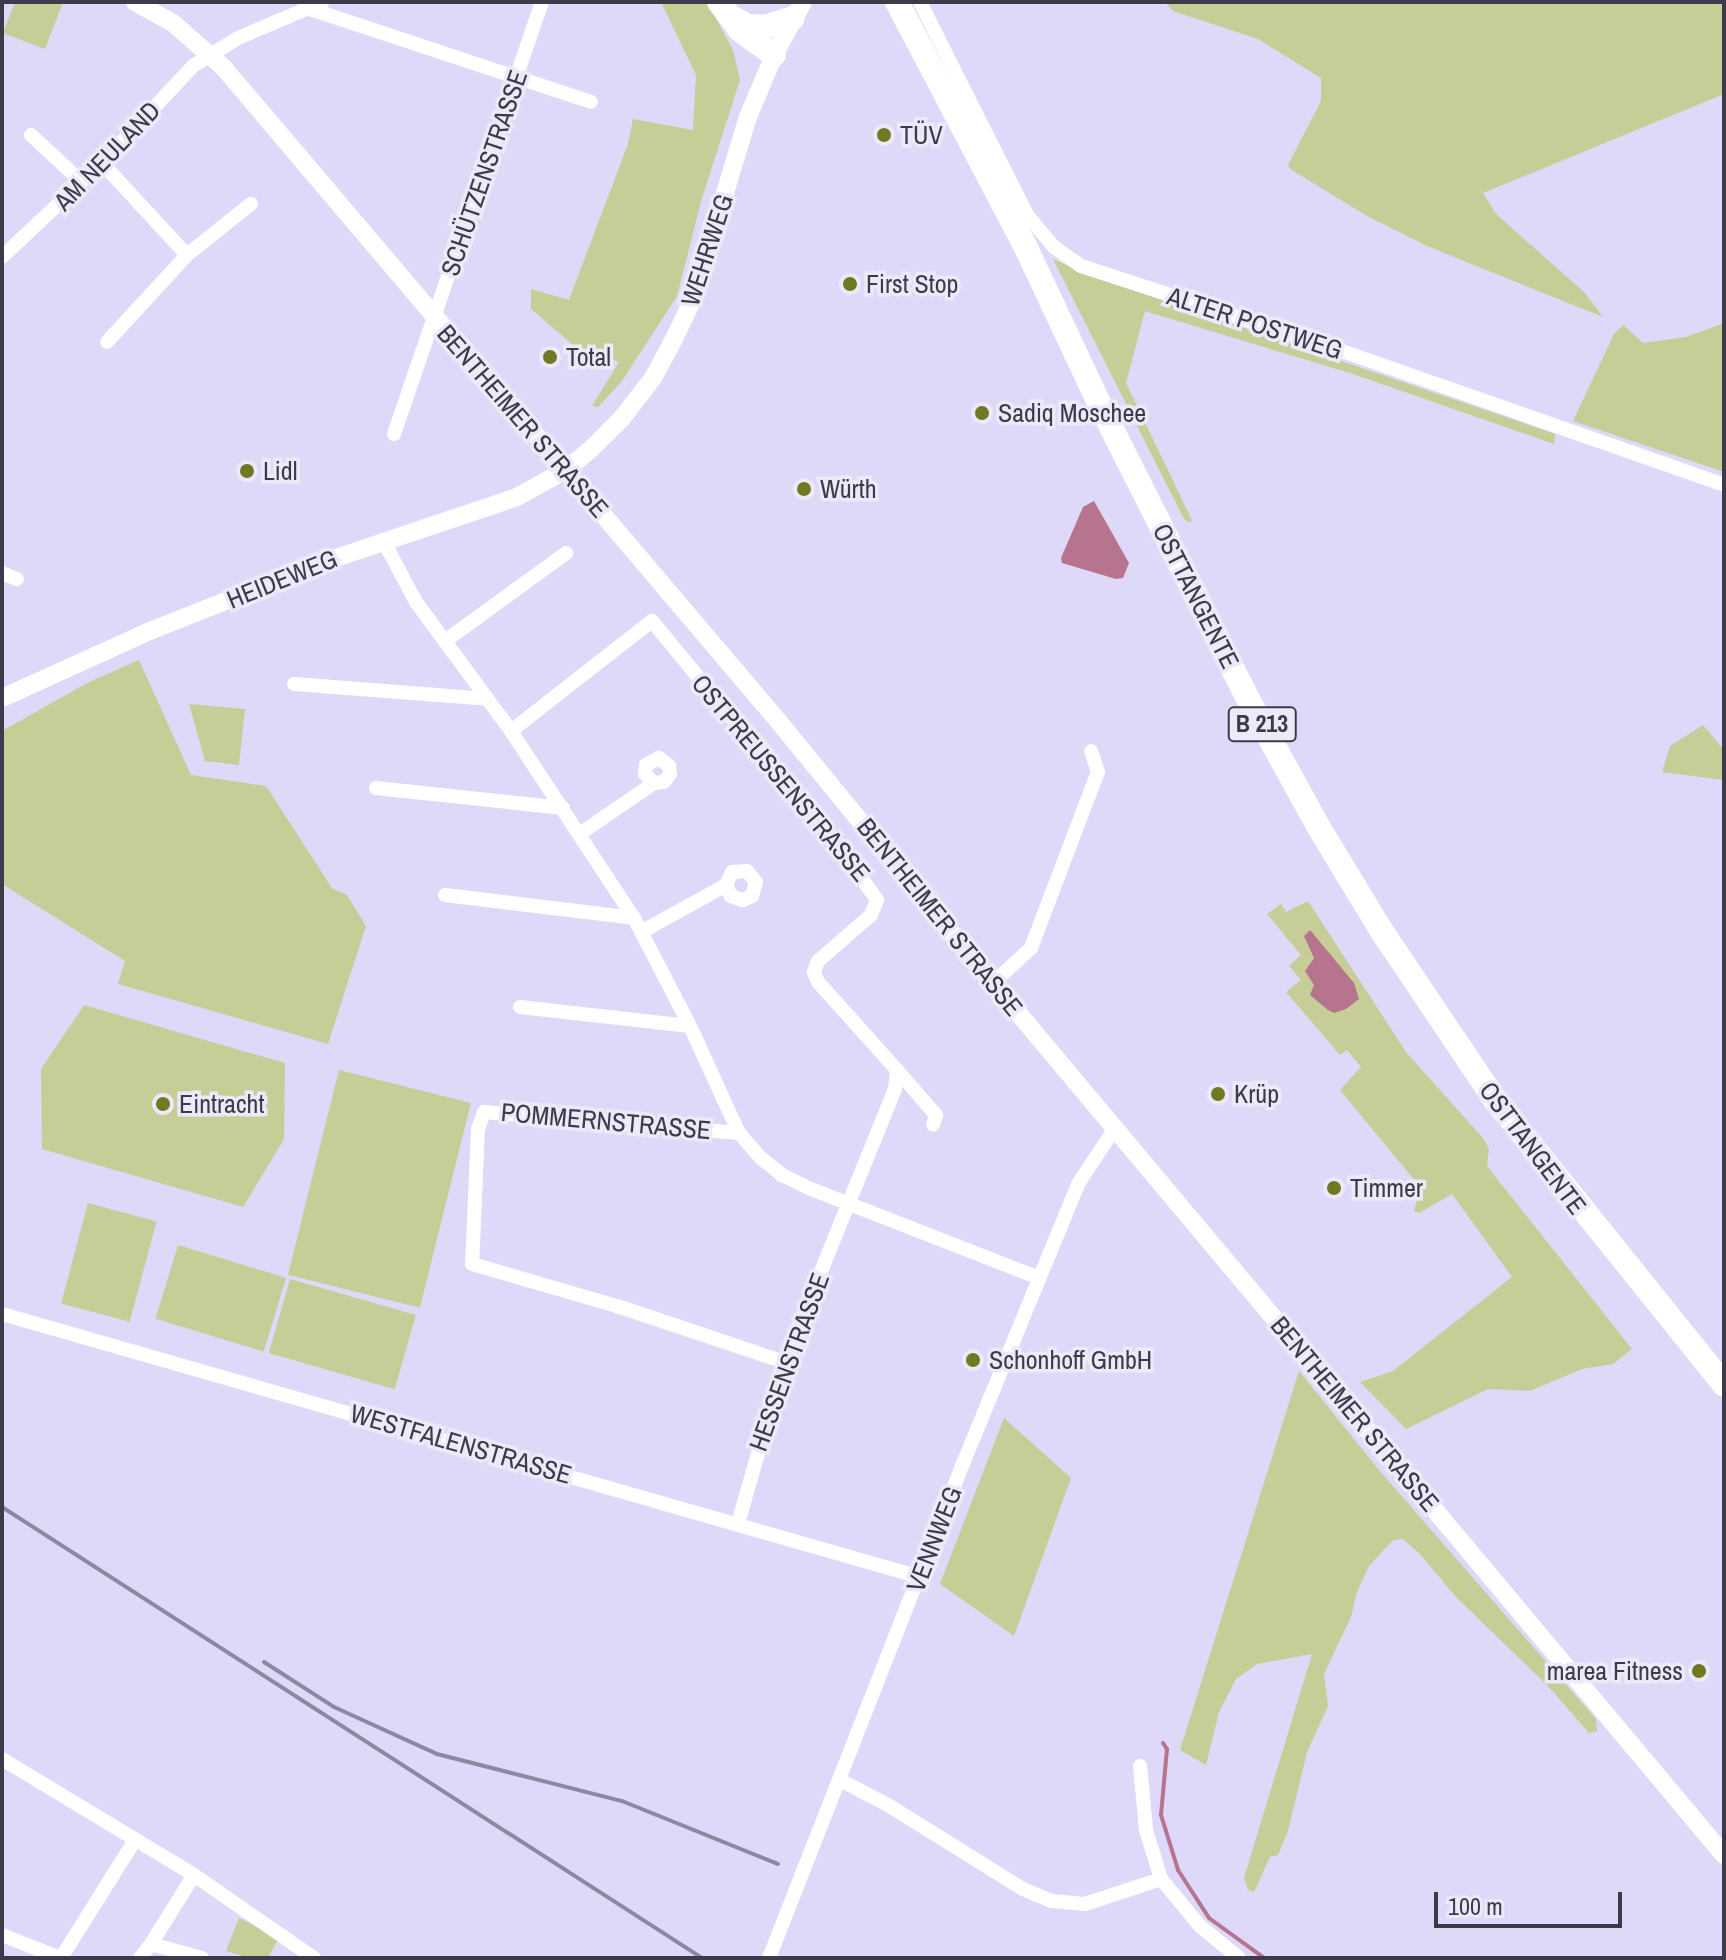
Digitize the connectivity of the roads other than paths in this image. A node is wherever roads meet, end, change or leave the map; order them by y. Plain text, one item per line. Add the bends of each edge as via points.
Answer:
1 (135, 2) edge
2 (323, 2) edge
3 (542, 2) edge
4 (897, 2) edge
5 (920, 2) edge
6 (307, 8) junction
7 (722, 8) edge
8 (798, 10) edge
9 (209, 54) junction
10 (774, 55) junction
11 (516, 76) junction
12 (591, 102) dead end
13 (31, 135) dead end
14 (102, 163) junction
15 (82, 182) junction
16 (251, 204) dead end
17 (187, 255) junction
18 (2, 257) edge
19 (435, 319) junction
20 (107, 342) dead end
21 (394, 434) dead end
22 (566, 470) junction
23 (1724, 485) edge
24 (383, 540) junction
25 (566, 553) dead end
26 (2, 573) edge
27 (17, 579) dead end
28 (445, 641) junction
29 (294, 684) dead end
30 (2, 698) edge
31 (487, 699) junction
32 (511, 731) junction
33 (1091, 751) dead end
34 (654, 783) dead end
35 (376, 788) dead end
36 (563, 808) junction
37 (581, 833) junction
38 (726, 885) dead end
39 (445, 895) dead end
40 (638, 925) junction
41 (993, 983) junction
42 (520, 1007) dead end
43 (690, 1026) junction
44 (897, 1070) junction
45 (933, 1125) dead end
46 (1115, 1128) junction
47 (739, 1133) junction
48 (848, 1203) junction
49 (1039, 1278) junction
50 (2, 1314) edge
51 (784, 1362) junction
52 (1724, 1385) edge
53 (738, 1523) junction
54 (920, 1577) junction
55 (2, 1759) edge
56 (1140, 1766) dead end
57 (842, 1781) junction
58 (135, 1840) junction
59 (1724, 1855) edge
60 (194, 1875) junction
61 (1161, 1879) junction
62 (2, 1935) edge
63 (151, 1944) junction
64 (60, 1958) edge
65 (140, 1958) edge
66 (202, 1958) edge
67 (314, 1958) edge
68 (769, 1958) edge
69 (1239, 1958) edge

1 - 9 street, BENTHEIMER STRASSE via 173,23
2 - 6 street
3 - 11 street, SCHÜTZENSTRASSE
4 - 52 main road, OSTTANGENTE / B 213 via 1027,250 1241,685 1318,826 1496,1101
5 - 23 street, ALTER POSTWEG via 1027,215 1054,247 1081,266
6 - 9 street
6 - 11 street
7 - 8 main road via 748,26 765,27
7 - 10 main road via 740,30
8 - 10 street, WEHRWEG
9 - 14 street, AM NEULAND
9 - 19 street, BENTHEIMER STRASSE
10 - 22 street, WEHRWEG via 748,117 693,299 674,339 622,418
11 - 12 street
11 - 19 street, SCHÜTZENSTRASSE
13 - 15 street
14 - 15 street, AM NEULAND
14 - 17 street
15 - 18 street, AM NEULAND
16 - 17 street
17 - 20 street
19 - 21 street, SCHÜTZENSTRASSE
19 - 22 street, BENTHEIMER STRASSE
22 - 24 street, HEIDEWEG via 502,502
22 - 41 street, BENTHEIMER STRASSE
24 - 28 street via 403,581
24 - 30 street, HEIDEWEG via 150,631
25 - 28 street
26 - 27 street
28 - 31 street
29 - 31 street
31 - 32 street
32 - 36 street
32 - 44 street, OSTPREUSSENSTRASSE via 652,621 875,893 871,915 818,961 814,972
33 - 41 street via 1098,772 1031,948
34 - 37 street
35 - 36 street
36 - 37 street
37 - 40 street
38 - 40 street
39 - 40 street
40 - 43 street
41 - 46 street, BENTHEIMER STRASSE
42 - 43 street
43 - 47 street
44 - 45 street via 936,1115
44 - 48 street via 895,1089
46 - 49 street, VENNWEG via 1082,1174
46 - 59 street, BENTHEIMER STRASSE
47 - 48 street via 782,1175
47 - 51 street, POMMERNSTRASSE via 484,1112 478,1129 472,1264
48 - 49 street
48 - 51 street, HESSENSTRASSE
49 - 54 street, VENNWEG
50 - 53 street, WESTFALENSTRASSE
51 - 53 street, HESSENSTRASSE
53 - 54 street, WESTFALENSTRASSE
54 - 57 street, VENNWEG
55 - 58 street
56 - 61 street via 1146,1830
57 - 61 street via 1051,1901 1096,1902
57 - 68 street, VENNWEG
58 - 60 street
58 - 64 street
60 - 63 street
60 - 67 street
61 - 69 street via 1200,1926
62 - 64 street
63 - 65 street
63 - 66 street

